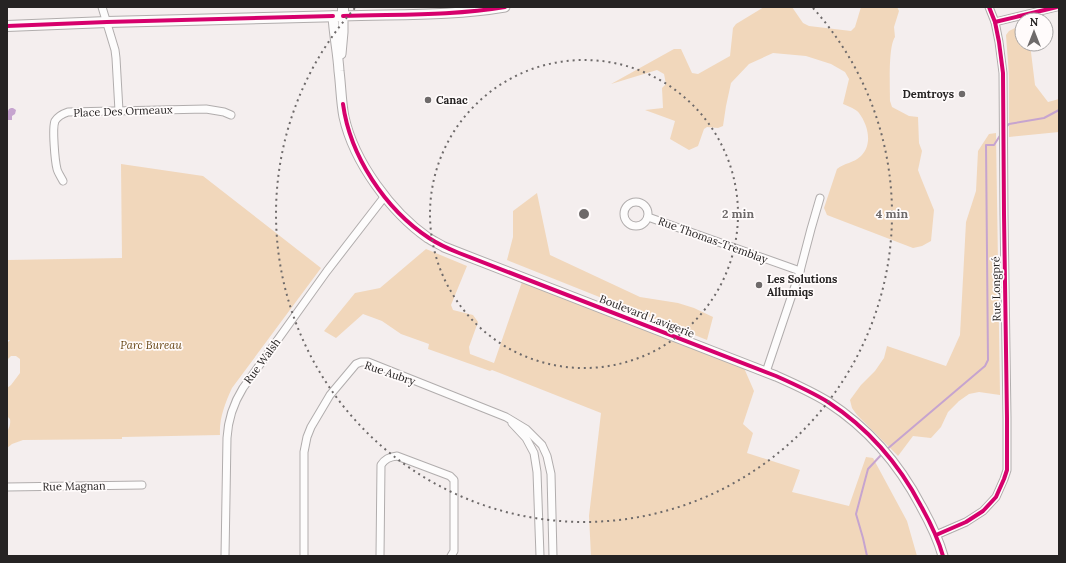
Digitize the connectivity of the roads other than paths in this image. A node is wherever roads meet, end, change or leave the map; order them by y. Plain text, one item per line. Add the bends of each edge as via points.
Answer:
1 (102, 7) edge
2 (505, 7) edge
3 (989, 7) edge
4 (1057, 7) edge
5 (338, 12) edge
6 (107, 22) junction
7 (995, 22) junction
8 (7, 26) edge
9 (119, 111) junction
10 (231, 115) dead end
11 (63, 181) dead end
12 (385, 196) junction
13 (820, 198) dead end
14 (648, 217) dead end
15 (800, 271) junction
16 (766, 372) junction
17 (506, 417) junction
18 (142, 485) dead end
19 (7, 487) edge
20 (936, 535) junction
21 (225, 556) edge
22 (304, 556) edge
23 (380, 556) edge
24 (451, 556) edge
25 (540, 556) edge
26 (553, 556) edge
27 (943, 556) edge

1 - 6 street
2 - 5 street via 454,12
3 - 7 street, Rue Longpré
4 - 7 street
5 - 6 main road
5 - 12 street, Boulevard Lavigerie via 343,32 339,71 344,118 366,169
6 - 8 main road
6 - 9 street via 115,50
7 - 20 street, Rue Longpré via 1003,73 1007,470 996,497 983,511 966,522
9 - 10 street, Place Des Ormeaux via 206,109
9 - 11 street, Place Des Ormeaux via 68,112 59,116 54,129 57,170
12 - 16 street, Boulevard Lavigerie via 402,216 428,238 444,247
12 - 21 street, Rue Walsh via 327,271 243,388 233,406 227,438
13 - 15 street
14 - 15 street, Rue Thomas-Tremblay
15 - 16 street
16 - 20 street, Boulevard Lavigerie via 828,402 870,436 902,472
17 - 22 street, Rue Aubry via 368,362 356,364 330,395 307,438 304,452
17 - 25 street, Rue Aubry via 526,438 534,454
17 - 26 street, Rue Aubry via 526,429 542,445 547,456 552,474
18 - 19 street, Rue Magnan
20 - 27 street, Boulevard Lavigerie
23 - 24 street via 381,465 389,457 397,456 450,476 454,480 454,551

